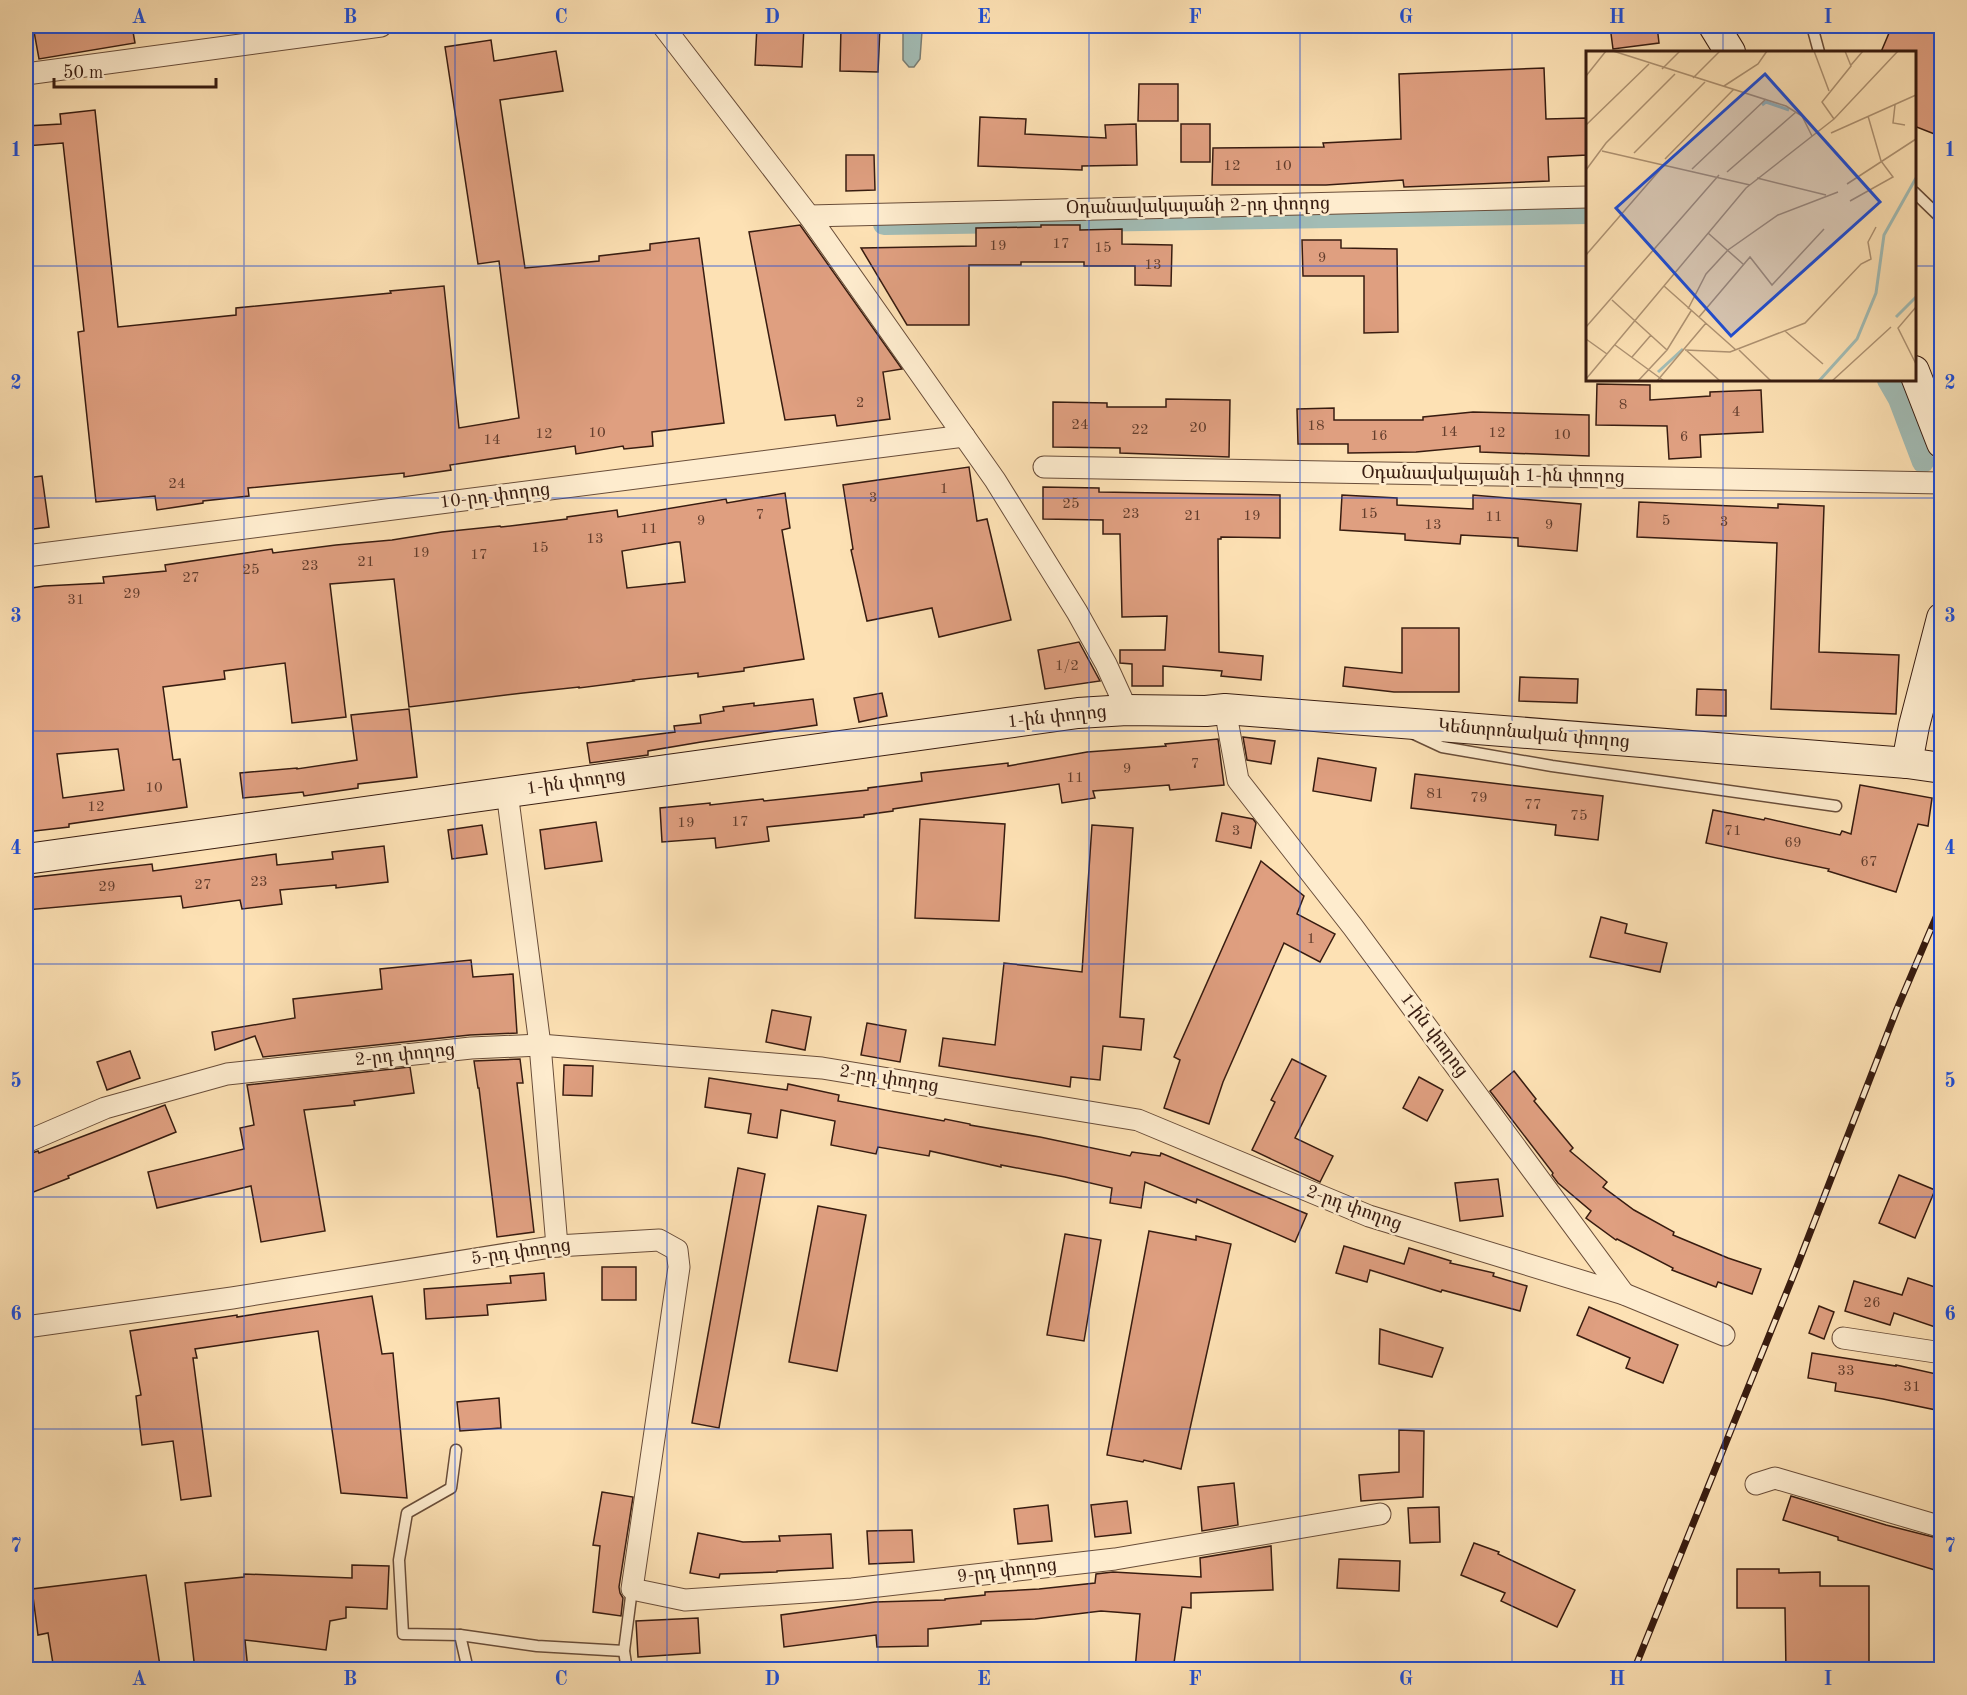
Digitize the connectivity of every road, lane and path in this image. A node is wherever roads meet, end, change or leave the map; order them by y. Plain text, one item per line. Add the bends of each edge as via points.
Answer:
1 (381, 26) edge
2 (663, 26) edge
3 (1714, 26) edge
4 (1814, 26) edge
5 (1729, 51) edge
6 (1819, 51) edge
7 (26, 74) edge
8 (1916, 194) edge
9 (1586, 197) edge
10 (809, 216) junction
11 (1941, 219) edge
12 (1916, 375) edge
13 (964, 436) junction
14 (1941, 443) edge
15 (1044, 467) dead end
16 (1941, 483) edge
17 (26, 556) edge
18 (1941, 618) edge
19 (1225, 709) junction
20 (1126, 710) junction
21 (1389, 722) junction
22 (1927, 766) edge
23 (507, 792) junction
24 (1836, 806) dead end
25 (26, 859) edge
26 (540, 1045) junction
27 (26, 1142) edge
28 (557, 1246) junction
29 (1624, 1293) junction
30 (26, 1327) edge
31 (1724, 1335) dead end
32 (1843, 1338) dead end
33 (1941, 1353) edge
34 (456, 1450) dead end
35 (1756, 1484) dead end
36 (1380, 1514) dead end
37 (1941, 1527) edge
38 (632, 1589) junction
39 (460, 1635) junction
40 (624, 1651) junction
41 (468, 1670) edge
42 (627, 1670) edge

1 - 7 street
2 - 10 street
3 - 5 main road
4 - 6 lane
8 - 11 lane
9 - 10 street, Օդանավակայանի 2-րդ փողոց
10 - 13 street
12 - 14 main road
13 - 17 street, 10-րդ փողոց
13 - 20 street via 1077,612
15 - 16 street, Օդանավակայանի 1-ին փողոց
18 - 22 main road via 1914,726
19 - 20 main road, Կենտրոնական փողոց
19 - 21 main road, Կենտրոնական փողոց
19 - 29 street, 1-ին փողոց via 1238,780 1367,946
20 - 23 main road, 1-ին փողոց via 1078,713
21 - 22 main road, Կենտրոնական փողոց
21 - 24 lane via 1442,747
23 - 25 main road, 1-ին փողոց
23 - 26 street
26 - 27 street, 2-րդ փողոց via 471,1048 227,1074 105,1108
26 - 28 street
26 - 29 street, 2-րդ փողոց via 822,1068 1138,1120 1369,1216
28 - 30 street, 5-րդ փողոց
28 - 38 street, 5-րդ փողոց via 659,1240 677,1250 679,1267
29 - 31 street, 2-րդ փողոց
32 - 33 street
34 - 39 lane via 451,1488 407,1513 399,1560 403,1634
35 - 37 street via 1775,1478
36 - 38 street, 9-րդ փողոց via 1115,1559 852,1589 685,1600
38 - 40 lane
39 - 40 lane via 537,1646
39 - 41 lane
40 - 42 lane

